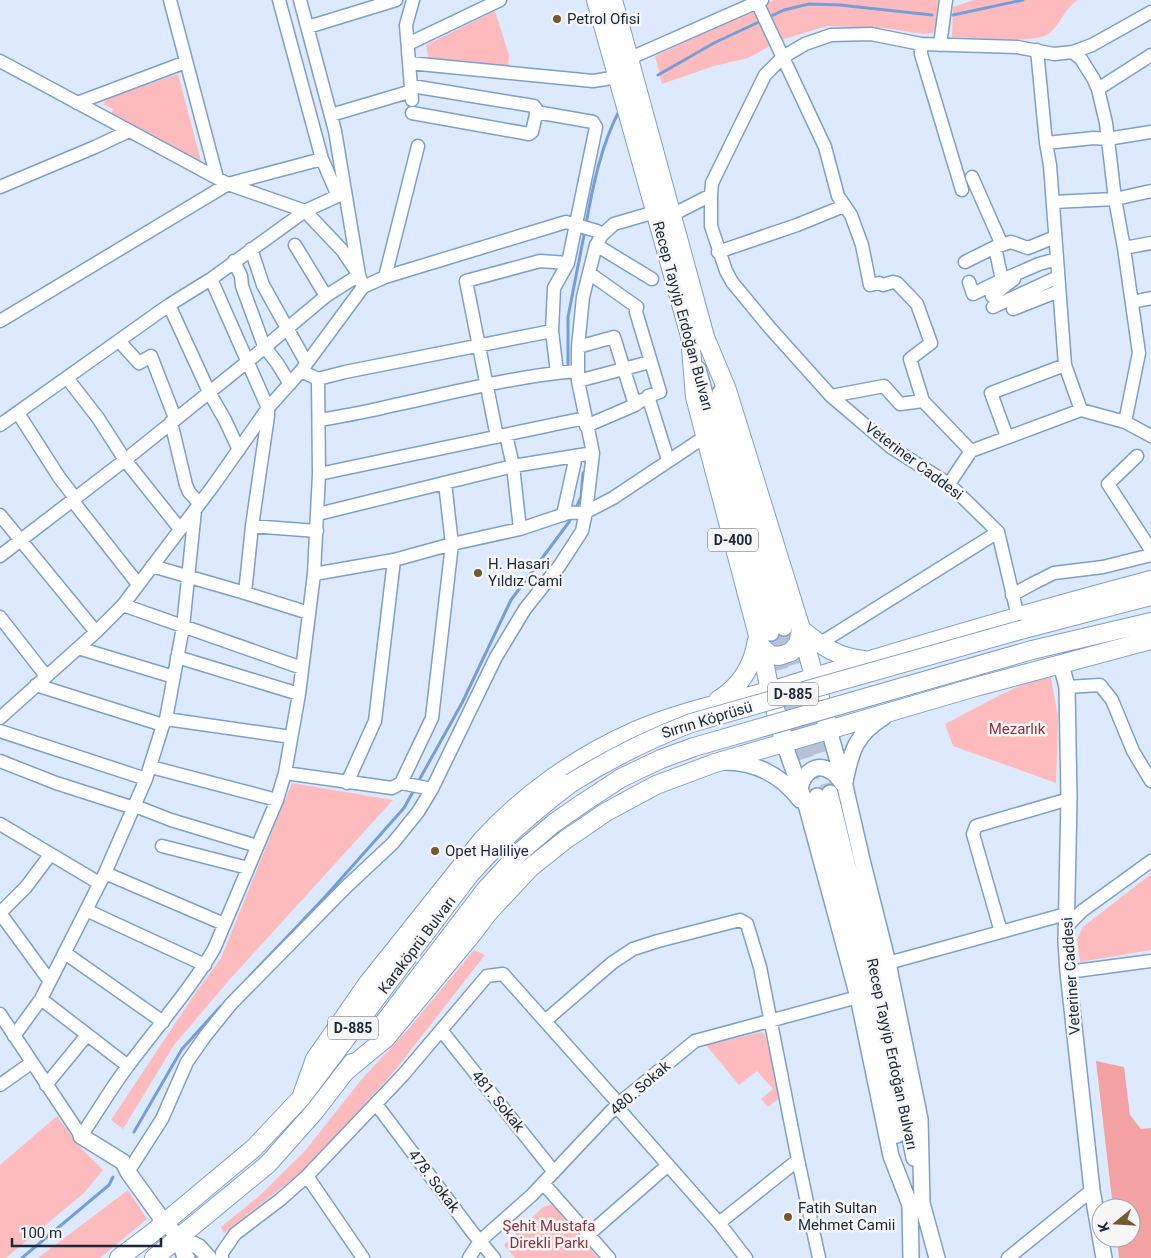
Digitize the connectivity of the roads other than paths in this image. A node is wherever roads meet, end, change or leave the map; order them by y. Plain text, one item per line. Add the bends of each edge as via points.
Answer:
1 (170, 0) edge
2 (279, 0) edge
3 (300, 0) edge
4 (413, 0) edge
5 (500, 0) edge
6 (596, 0) edge
7 (613, 0) edge
8 (946, 0) edge
9 (391, 1) edge
10 (758, 1) edge
11 (483, 4) edge
12 (1151, 12) edge
13 (308, 28) junction
14 (408, 44) junction
15 (921, 44) junction
16 (940, 45) junction
17 (1037, 50) junction
18 (1073, 52) junction
19 (1151, 55) edge
20 (783, 57) junction
21 (628, 60) junction
22 (0, 61) edge
23 (186, 62) junction
24 (410, 63) junction
25 (618, 77) junction
26 (1098, 89) junction
27 (412, 93) junction
28 (77, 103) junction
29 (536, 112) junction
30 (412, 113) dead end
31 (331, 115) junction
32 (129, 131) junction
33 (1151, 132) edge
34 (1107, 139) junction
35 (1046, 143) junction
36 (418, 146) dead end
37 (322, 159) junction
38 (972, 177) dead end
39 (222, 181) junction
40 (0, 187) edge
41 (962, 190) dead end
42 (1151, 191) edge
43 (341, 194) junction
44 (711, 194) junction
45 (1114, 199) junction
46 (1054, 202) junction
47 (844, 206) junction
48 (305, 211) junction
49 (664, 214) junction
50 (577, 225) junction
51 (596, 236) junction
52 (1055, 237) junction
53 (1151, 243) edge
54 (295, 245) dead end
55 (999, 246) junction
56 (1124, 248) junction
57 (251, 249) junction
58 (718, 252) junction
59 (1057, 259) junction
60 (234, 261) junction
61 (965, 262) dead end
62 (568, 263) junction
63 (1039, 264) junction
64 (589, 273) junction
65 (386, 277) junction
66 (1058, 277) junction
67 (211, 278) junction
68 (652, 279) dead end
69 (1002, 280) junction
70 (361, 281) junction
71 (969, 282) dead end
72 (1059, 291) junction
73 (326, 296) junction
74 (1151, 298) edge
75 (1132, 302) junction
76 (169, 305) junction
77 (1013, 309) dead end
78 (0, 321) edge
79 (288, 329) junction
80 (552, 331) junction
81 (698, 337) junction
82 (120, 341) junction
83 (480, 345) junction
84 (264, 346) junction
85 (578, 346) junction
86 (1145, 354) edge
87 (247, 362) junction
88 (650, 362) junction
89 (1065, 365) junction
90 (304, 367) junction
91 (624, 369) junction
92 (557, 373) junction
93 (577, 376) junction
94 (67, 378) junction
95 (318, 379) junction
96 (290, 384) junction
97 (487, 384) junction
98 (208, 392) junction
99 (648, 396) junction
100 (831, 396) junction
101 (923, 401) junction
102 (635, 404) junction
103 (268, 408) junction
104 (1081, 410) junction
105 (18, 413) junction
106 (173, 420) junction
107 (320, 420) junction
108 (585, 422) junction
109 (1125, 422) junction
110 (0, 425) edge
111 (501, 436) junction
112 (706, 436) junction
113 (1151, 436) edge
114 (1007, 437) junction
115 (239, 450) junction
116 (971, 451) junction
117 (593, 453) junction
118 (576, 456) junction
119 (1137, 456) dead end
120 (125, 460) junction
121 (668, 460) junction
122 (514, 466) junction
123 (319, 474) junction
124 (445, 483) junction
125 (949, 484) junction
126 (74, 499) junction
127 (197, 506) junction
128 (574, 513) junction
129 (318, 514) junction
130 (0, 515) edge
131 (252, 526) junction
132 (180, 529) junction
133 (520, 529) junction
134 (317, 531) junction
135 (998, 532) junction
136 (20, 540) junction
137 (452, 544) junction
138 (1151, 550) edge
139 (1151, 554) edge
140 (0, 556) edge
141 (394, 560) junction
142 (152, 566) junction
143 (314, 574) junction
144 (188, 576) junction
145 (1151, 580) edge
146 (138, 584) junction
147 (245, 592) junction
148 (1012, 596) junction
149 (1151, 596) edge
150 (123, 604) junction
151 (308, 613) junction
152 (0, 617) edge
153 (1151, 622) edge
154 (1021, 623) junction
155 (183, 626) junction
156 (96, 632) junction
157 (775, 634) junction
158 (1151, 640) edge
159 (819, 644) junction
160 (78, 648) junction
161 (177, 657) junction
162 (868, 661) junction
163 (1061, 664) junction
164 (302, 668) junction
165 (174, 677) junction
166 (814, 677) junction
167 (41, 681) junction
168 (1066, 687) junction
169 (770, 691) junction
170 (299, 694) junction
171 (708, 706) junction
172 (896, 710) junction
173 (0, 718) edge
174 (164, 722) junction
175 (829, 730) junction
176 (0, 731) edge
177 (291, 737) junction
178 (784, 743) junction
179 (0, 761) edge
180 (715, 763) junction
181 (148, 773) junction
182 (285, 773) junction
183 (1151, 781) edge
184 (346, 783) junction
185 (401, 783) junction
186 (571, 783) joint
187 (844, 786) junction
188 (432, 789) junction
189 (800, 789) junction
190 (823, 794) tunnel mouth
191 (1069, 799) junction
192 (277, 800) junction
193 (583, 803) joint
194 (134, 807) junction
195 (807, 808) junction
196 (0, 824) edge
197 (162, 846) dead end
198 (257, 846) junction
199 (50, 855) junction
200 (1151, 861) edge
201 (248, 868) junction
202 (102, 878) junction
203 (86, 910) junction
204 (0, 913) edge
205 (1066, 921) junction
206 (224, 924) junction
207 (1001, 932) junction
208 (65, 953) junction
209 (1151, 961) edge
210 (888, 963) junction
211 (205, 965) junction
212 (1068, 972) junction
213 (49, 980) junction
214 (858, 997) junction
215 (41, 999) junction
216 (0, 1014) edge
217 (770, 1020) junction
218 (545, 1021) junction
219 (163, 1022) junction
220 (440, 1030) junction
221 (87, 1035) junction
222 (14, 1036) junction
223 (31, 1063) junction
224 (128, 1066) junction
225 (346, 1072) junction
226 (0, 1085) edge
227 (46, 1085) junction
228 (301, 1098) junction
229 (376, 1104) junction
230 (617, 1105) junction
231 (80, 1136) junction
232 (798, 1160) junction
233 (668, 1165) junction
234 (128, 1172) junction
235 (554, 1172) junction
236 (307, 1176) junction
237 (543, 1183) junction
238 (1092, 1190) junction
239 (916, 1204) junction
240 (164, 1222) junction
241 (719, 1223) junction
242 (588, 1235) junction
243 (179, 1237) junction
244 (480, 1241) junction
245 (119, 1258) edge
246 (154, 1258) edge
247 (187, 1258) edge
248 (209, 1258) edge
249 (222, 1258) edge
250 (363, 1258) edge
251 (469, 1258) edge
252 (494, 1258) edge
253 (608, 1258) edge
254 (746, 1258) edge
255 (819, 1258) edge
256 (911, 1258) edge
257 (919, 1258) edge
258 (931, 1258) edge
259 (937, 1258) edge
260 (1008, 1258) edge
261 (1104, 1258) edge

1 - 23 street
2 - 37 street
3 - 13 street
4 - 14 street via 406,25
5 - 11 street
6 - 25 highway, Recep Tayyip Erdoğan Bulvarı / D-400
7 - 21 highway, Recep Tayyip Erdoğan Bulvarı / D-400
8 - 16 street
9 - 13 street
10 - 20 street
10 - 21 street
11 - 14 street
12 - 18 street
13 - 31 street
14 - 24 street
15 - 16 street, Veteriner Caddesi
15 - 20 street, Veteriner Caddesi via 871,34 838,34 805,44
15 - 41 street via 921,54
16 - 17 street, Veteriner Caddesi
17 - 18 street, Veteriner Caddesi via 1054,54
17 - 35 street
18 - 26 street via 1088,68
19 - 26 street
20 - 44 street, Veteriner Caddesi via 765,75 756,91 712,183
20 - 47 street via 825,147 838,196
21 - 49 highway, Recep Tayyip Erdoğan Bulvarı / D-400
22 - 28 street
23 - 28 street
23 - 39 street
24 - 25 street via 594,81
24 - 27 street
25 - 49 highway, Recep Tayyip Erdoğan Bulvarı / D-400
26 - 34 street
27 - 29 street via 534,106
27 - 31 street
28 - 32 street
29 - 30 street via 529,134
29 - 50 street via 593,122 596,127
31 - 43 street
32 - 39 street
32 - 40 street
33 - 34 street
34 - 35 street
34 - 45 street
35 - 46 street
36 - 65 street
37 - 39 street
37 - 43 street
38 - 55 street
39 - 48 street
39 - 78 street
42 - 45 street
43 - 48 street
43 - 70 street
44 - 49 street
44 - 58 street, Veteriner Caddesi via 711,226
45 - 46 street
45 - 56 street
46 - 52 street
47 - 58 street
47 - 101 street via 851,215 862,245 870,285 897,283 917,304 931,343 910,359
48 - 57 street
48 - 70 street via 342,250
49 - 51 street via 614,224
49 - 81 highway, Recep Tayyip Erdoğan Bulvarı / D-400
50 - 51 street
50 - 62 street
50 - 65 street via 566,222
51 - 64 street
51 - 68 street
52 - 55 street via 1028,248 1011,242
52 - 59 street
53 - 56 street
54 - 73 street
55 - 61 street
55 - 69 street
56 - 75 street
57 - 60 street
57 - 79 street via 263,285
58 - 100 street, Veteriner Caddesi via 732,282
59 - 63 street
59 - 66 street
60 - 67 street
60 - 84 street
62 - 80 street via 554,288
62 - 83 street via 540,261 466,281
63 - 66 street via 1016,278 993,301
63 - 69 street
64 - 85 street
64 - 88 street via 638,307 636,312
65 - 70 street
66 - 72 street
67 - 76 street
67 - 87 street
69 - 71 street via 973,294
70 - 73 street
70 - 90 street
72 - 77 street
72 - 89 street
73 - 79 street
74 - 75 street
75 - 86 street
76 - 82 street
76 - 98 street
79 - 84 street
79 - 90 street
80 - 83 street
80 - 92 street
81 - 112 highway, D-400 via 694,397
81 - 157 main road, Recep Tayyip Erdoğan Bulvarı via 705,396
81 - 157 highway, D-400 via 728,390
82 - 94 street
82 - 106 street via 139,363 151,356
83 - 95 street
83 - 97 street
84 - 87 street
84 - 96 street
85 - 91 street via 614,337
85 - 93 street
86 - 109 street
87 - 98 street
87 - 103 street
88 - 91 street
88 - 99 street via 660,392
89 - 104 street
89 - 114 street via 991,393
90 - 95 street
90 - 96 street
91 - 93 street
91 - 102 street
92 - 93 street
92 - 97 street
93 - 108 street
94 - 105 street
94 - 120 street
95 - 107 street
96 - 103 street
97 - 107 street
97 - 111 street
98 - 106 street
98 - 115 street
99 - 102 street
99 - 121 street
100 - 101 street via 884,386 900,404
100 - 125 street, Veteriner Caddesi via 892,448
101 - 116 street
102 - 108 street
103 - 115 street
103 - 131 street
104 - 109 street
104 - 114 street
105 - 110 street
105 - 126 street
106 - 120 street
106 - 127 street via 186,485
107 - 123 street
108 - 111 street
108 - 117 street
109 - 113 street
111 - 122 street
111 - 123 street
112 - 121 street
112 - 157 highway, D-400
114 - 116 street
115 - 127 street
116 - 125 street
117 - 118 street
117 - 128 street
118 - 122 street
118 - 128 street
119 - 138 street via 1108,484
120 - 126 street
120 - 132 street
121 - 128 street via 613,498
122 - 124 street
122 - 133 street
123 - 129 street
124 - 129 street
124 - 137 street
125 - 135 street, Veteriner Caddesi
126 - 136 street
126 - 146 street
127 - 132 street
127 - 144 street
128 - 133 street
128 - 188 street via 582,531 525,609 496,657
129 - 134 street
130 - 136 street
131 - 134 street
131 - 147 street
132 - 142 street
133 - 137 street
134 - 143 street
135 - 148 street
135 - 159 street
136 - 140 street
136 - 156 street
137 - 141 street
137 - 185 street via 432,718
139 - 148 street via 1103,567 1054,573
141 - 143 street
141 - 184 street via 375,721
142 - 144 street
142 - 146 street
143 - 151 street
144 - 147 street
144 - 155 street
145 - 154 highway
146 - 150 street
147 - 151 street
148 - 154 street
149 - 154 highway, D-885
150 - 155 street
150 - 156 street
151 - 164 street
152 - 167 street
153 - 193 highway, Sırrın Köprüsü / D-885, bridge via 1032,650 694,747 621,778
154 - 162 highway
154 - 186 highway, Sırrın Köprüsü / D-885, bridge via 691,723 653,737
155 - 161 street
155 - 164 street
156 - 160 street
157 - 159 highway
157 - 166 highway
157 - 169 highway, D-400
157 - 171 highway via 731,692
158 - 163 highway
159 - 162 highway via 834,653
160 - 165 street
160 - 167 street
161 - 165 street
161 - 170 street
162 - 166 highway
163 - 168 main road, Veteriner Caddesi
163 - 172 highway
164 - 170 street
165 - 174 street
166 - 169 highway
166 - 175 highway
167 - 173 street
167 - 174 street
168 - 183 street via 1100,685 1112,700 1133,751
168 - 191 main road, Veteriner Caddesi
169 - 171 highway
169 - 178 highway, D-400
170 - 177 street
171 - 228 highway via 636,730 594,752 540,788 497,823 368,983 315,1059
172 - 175 highway
172 - 187 main road via 869,726 854,747
174 - 177 street
174 - 181 street
175 - 178 highway
175 - 187 main road
176 - 181 street
177 - 182 street
178 - 180 highway
178 - 189 main road
179 - 194 street via 56,783
180 - 195 main road via 733,762 767,771 783,781
180 - 225 highway via 656,785 606,812 530,868 488,913 386,1038
181 - 192 street
181 - 194 street
182 - 184 street
182 - 192 street
184 - 185 street via 392,788
185 - 188 street
186 - 228 highway, Karaköprü Bulvarı / D-885 via 531,813 470,874
187 - 189 main road via 834,773 814,769 806,773
187 - 210 main road
188 - 234 street via 393,843 238,997 206,1035 187,1062 162,1119
189 - 195 main road
190 - 239 main road, Recep Tayyip Erdoğan Bulvarı via 847,863 882,989
191 - 205 main road, Veteriner Caddesi
191 - 207 street via 976,826 973,834
192 - 198 street
193 - 225 highway, Karaköprü Bulvarı / D-885 via 520,851 486,889
194 - 198 street
194 - 202 street
195 - 214 main road
196 - 199 street
197 - 201 street
198 - 201 street
199 - 202 street
199 - 204 street via 26,887
200 - 205 street
201 - 206 street
202 - 203 street
202 - 206 street
203 - 208 street
203 - 211 street
204 - 213 street
205 - 207 street
205 - 212 main road, Veteriner Caddesi
206 - 211 street
207 - 210 street
208 - 213 street
208 - 219 street
209 - 212 street
210 - 239 main road via 920,1119
211 - 219 street
212 - 238 main road, Veteriner Caddesi
213 - 215 street
214 - 217 street, 480. Sokak
214 - 239 main road via 891,1156
215 - 221 street
215 - 222 street
216 - 222 street
217 - 218 street via 747,924 740,920 633,949
217 - 230 street, 480. Sokak via 695,1041
217 - 232 street
218 - 220 street via 503,974 487,976
218 - 230 street
219 - 224 street
220 - 229 street
220 - 235 street, 481. Sokak
221 - 224 street
221 - 227 street
222 - 223 street
223 - 226 street
223 - 227 street
224 - 231 street
225 - 243 highway, Karaköprü Bulvarı / D-885 via 268,1164
227 - 231 street
228 - 240 highway, Karaköprü Bulvarı / D-885 via 254,1148
229 - 236 street
229 - 244 street, 478. Sokak
230 - 233 street
230 - 235 street, 480. Sokak
231 - 234 main road via 123,1162
232 - 241 street
232 - 255 street
233 - 241 street
233 - 242 street
234 - 240 main road
235 - 237 street, 480. Sokak
236 - 249 street via 235,1234
236 - 250 street
237 - 242 street
237 - 244 street, 480. Sokak
238 - 260 street
238 - 261 main road, Veteriner Caddesi
239 - 256 main road
239 - 257 main road, Recep Tayyip Erdoğan Bulvarı
239 - 258 main road, Recep Tayyip Erdoğan Bulvarı
239 - 259 main road
240 - 243 main road
240 - 245 highway, Karaköprü Bulvarı / D-885
241 - 254 street
242 - 253 street
243 - 246 highway, Karaköprü Bulvarı / D-885
243 - 247 main road
243 - 248 main road via 198,1247
244 - 251 street, 480. Sokak
244 - 252 street, 478. Sokak

